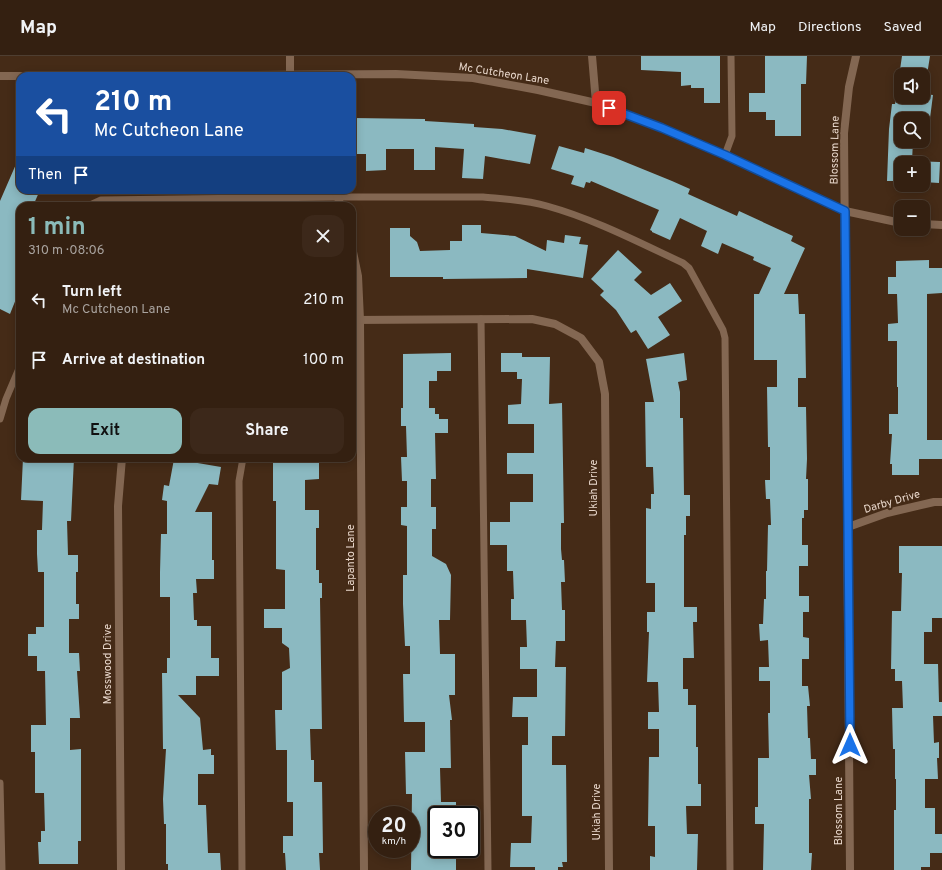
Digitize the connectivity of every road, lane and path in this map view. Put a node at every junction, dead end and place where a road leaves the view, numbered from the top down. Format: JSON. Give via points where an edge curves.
{"nodes":[{"id":1,"x":290,"y":56,"type":"edge"},
{"id":2,"x":592,"y":56,"type":"edge"},
{"id":3,"x":731,"y":56,"type":"edge"},
{"id":4,"x":856,"y":56,"type":"edge"},
{"id":5,"x":290,"y":72,"type":"edge"},
{"id":6,"x":356,"y":75,"type":"edge"},
{"id":7,"x":0,"y":76,"type":"edge"},
{"id":8,"x":16,"y":76,"type":"edge"},
{"id":9,"x":596,"y":103,"type":"junction"},
{"id":10,"x":725,"y":155,"type":"junction"},
{"id":11,"x":336,"y":194,"type":"edge"},
{"id":12,"x":97,"y":202,"type":"edge"},
{"id":13,"x":845,"y":211,"type":"junction"},
{"id":14,"x":894,"y":222,"type":"edge"},
{"id":15,"x":930,"y":224,"type":"edge"},
{"id":16,"x":942,"y":225,"type":"edge"},
{"id":17,"x":356,"y":266,"type":"edge"},
{"id":18,"x":481,"y":319,"type":"junction"},
{"id":19,"x":356,"y":320,"type":"edge"},
{"id":20,"x":16,"y":375,"type":"edge"},
{"id":21,"x":0,"y":419,"type":"edge"},
{"id":22,"x":122,"y":462,"type":"edge"},
{"id":23,"x":242,"y":462,"type":"edge"},
{"id":24,"x":942,"y":502,"type":"edge"},
{"id":25,"x":848,"y":527,"type":"junction"},
{"id":26,"x":0,"y":783,"type":"edge"},
{"id":27,"x":2,"y":870,"type":"edge"},
{"id":28,"x":121,"y":870,"type":"edge"},
{"id":29,"x":242,"y":870,"type":"edge"},
{"id":30,"x":364,"y":870,"type":"edge"},
{"id":31,"x":488,"y":870,"type":"edge"},
{"id":32,"x":609,"y":870,"type":"edge"},
{"id":33,"x":730,"y":870,"type":"edge"},
{"id":34,"x":850,"y":870,"type":"edge"}],
"edges":[{"from":1,"to":5,"type":"street"},
{"from":2,"to":9,"type":"street"},
{"from":3,"to":10,"type":"lane","via":[[732,136]]},
{"from":4,"to":13,"type":"street","name":"Blossom Lane","via":[[849,86],[844,133]]},
{"from":6,"to":9,"type":"street","name":"Mc Cutcheon Lane","via":[[473,78]]},
{"from":7,"to":8,"type":"street"},
{"from":9,"to":10,"type":"street","name":"Mc Cutcheon Lane"},
{"from":10,"to":13,"type":"street","name":"Mc Cutcheon Lane"},
{"from":11,"to":12,"type":"lane"},
{"from":11,"to":33,"type":"lane","via":[[483,197],[546,206],[626,237],[689,268],[725,338]]},
{"from":13,"to":14,"type":"street","name":"Mc Cutcheon Lane"},
{"from":13,"to":25,"type":"street","name":"Blossom Lane"},
{"from":15,"to":16,"type":"street"},
{"from":17,"to":19,"type":"street","name":"Lapanto Lane"},
{"from":18,"to":19,"type":"street","name":"Ukiah Drive"},
{"from":18,"to":31,"type":"lane"},
{"from":18,"to":32,"type":"street","name":"Ukiah Drive","via":[[532,319],[555,324],[581,338],[599,362],[605,394]]},
{"from":19,"to":30,"type":"street","name":"Lapanto Lane"},
{"from":20,"to":21,"type":"lane"},
{"from":22,"to":28,"type":"street","name":"Mosswood Drive","via":[[118,506]]},
{"from":23,"to":29,"type":"lane","via":[[239,480]]},
{"from":24,"to":25,"type":"street","name":"Darby Drive","via":[[887,513]]},
{"from":25,"to":34,"type":"street","name":"Blossom Lane"},
{"from":26,"to":27,"type":"lane"}]}
